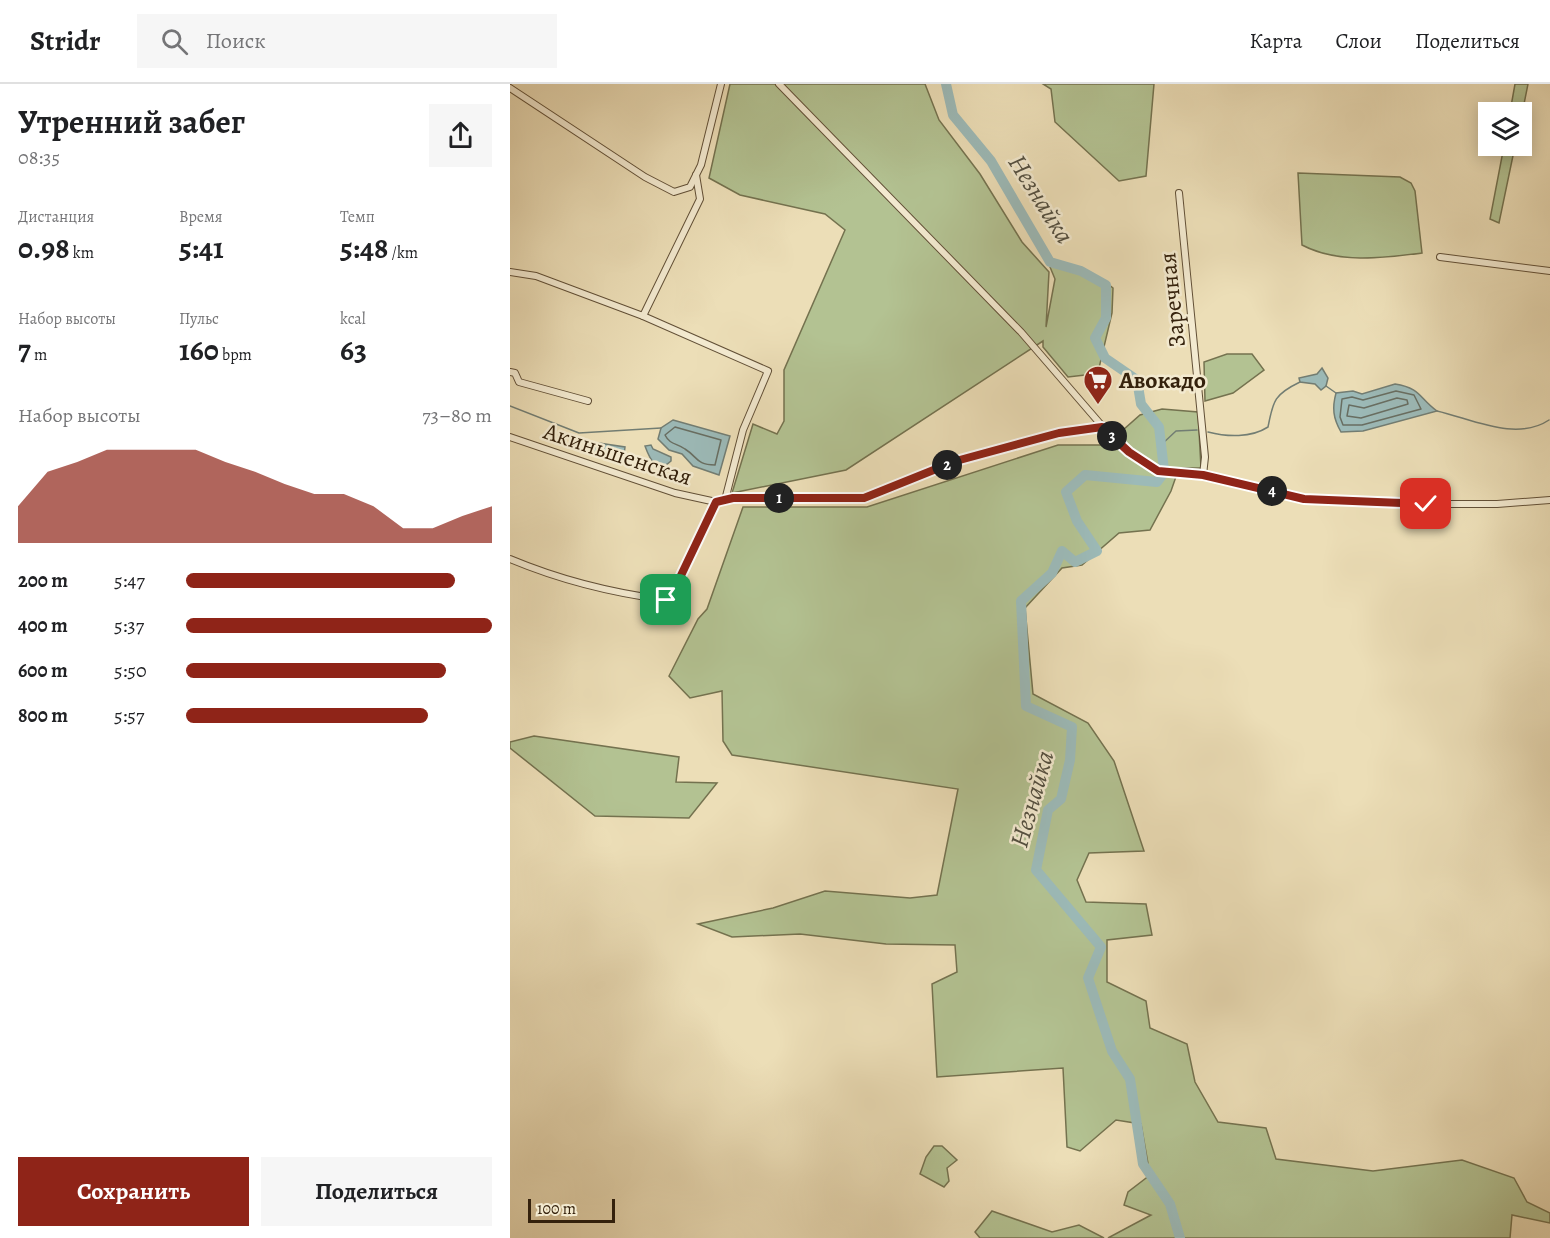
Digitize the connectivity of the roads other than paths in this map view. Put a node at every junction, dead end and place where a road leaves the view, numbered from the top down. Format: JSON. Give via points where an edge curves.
{"nodes":[{"id":1,"x":721,"y":84,"type":"edge"},
{"id":2,"x":779,"y":84,"type":"edge"},
{"id":3,"x":510,"y":88,"type":"edge"},
{"id":4,"x":696,"y":175,"type":"junction"},
{"id":5,"x":1179,"y":193,"type":"dead end"},
{"id":6,"x":1440,"y":257,"type":"dead end"},
{"id":7,"x":1550,"y":271,"type":"edge"},
{"id":8,"x":510,"y":272,"type":"edge"},
{"id":9,"x":643,"y":316,"type":"junction"},
{"id":10,"x":510,"y":372,"type":"edge"},
{"id":11,"x":588,"y":401,"type":"dead end"},
{"id":12,"x":1102,"y":427,"type":"junction"},
{"id":13,"x":510,"y":437,"type":"edge"},
{"id":14,"x":1203,"y":475,"type":"junction"},
{"id":15,"x":725,"y":500,"type":"junction"},
{"id":16,"x":1550,"y":500,"type":"edge"},
{"id":17,"x":716,"y":502,"type":"junction"},
{"id":18,"x":510,"y":560,"type":"edge"}],
"edges":[{"from":1,"to":4,"type":"street"},
{"from":2,"to":12,"type":"street","via":[[1021,332]]},
{"from":3,"to":4,"type":"street","via":[[674,192],[690,187]]},
{"from":4,"to":9,"type":"street","via":[[700,199]]},
{"from":5,"to":14,"type":"street","name":"Заречная","via":[[1204,445]]},
{"from":6,"to":7,"type":"street"},
{"from":8,"to":9,"type":"street","via":[[536,276]]},
{"from":9,"to":15,"type":"street","via":[[768,371],[743,430]]},
{"from":10,"to":11,"type":"street","via":[[515,373],[519,382]]},
{"from":12,"to":14,"type":"street","via":[[1158,471]]},
{"from":12,"to":15,"type":"street","via":[[1059,433],[956,461],[864,498]]},
{"from":13,"to":17,"type":"street","name":"Акиньшенская","via":[[675,493]]},
{"from":14,"to":16,"type":"street","via":[[1304,499],[1426,504]]},
{"from":15,"to":17,"type":"street"},
{"from":17,"to":18,"type":"street","via":[[666,600],[627,595]]}]}
